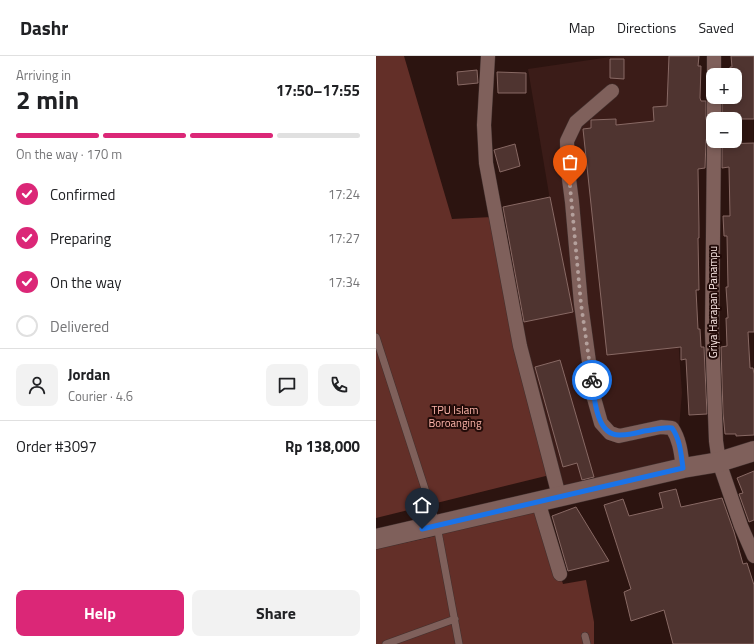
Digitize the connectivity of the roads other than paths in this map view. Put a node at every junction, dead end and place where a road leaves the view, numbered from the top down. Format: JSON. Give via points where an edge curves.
{"nodes":[{"id":1,"x":488,"y":56,"type":"edge"},
{"id":2,"x":714,"y":56,"type":"edge"},
{"id":3,"x":714,"y":68,"type":"edge"},
{"id":4,"x":612,"y":90,"type":"dead end"},
{"id":5,"x":714,"y":148,"type":"edge"},
{"id":6,"x":376,"y":337,"type":"edge"},
{"id":7,"x":379,"y":351,"type":"edge"},
{"id":8,"x":754,"y":451,"type":"edge"},
{"id":9,"x":719,"y":462,"type":"junction"},
{"id":10,"x":683,"y":468,"type":"junction"},
{"id":11,"x":559,"y":496,"type":"junction"},
{"id":12,"x":538,"y":501,"type":"junction"},
{"id":13,"x":437,"y":526,"type":"junction"},
{"id":14,"x":376,"y":539,"type":"edge"},
{"id":15,"x":754,"y":556,"type":"edge"},
{"id":16,"x":560,"y":574,"type":"dead end"},
{"id":17,"x":455,"y":619,"type":"junction"},
{"id":18,"x":585,"y":636,"type":"dead end"},
{"id":19,"x":386,"y":644,"type":"edge"},
{"id":20,"x":459,"y":644,"type":"edge"},
{"id":21,"x":587,"y":644,"type":"edge"}],
"edges":[{"from":1,"to":11,"type":"street","via":[[484,125],[486,163],[520,346]]},
{"from":2,"to":3,"type":"street"},
{"from":4,"to":10,"type":"street","via":[[576,122],[567,140],[581,304],[594,398],[600,423],[610,433],[620,436],[672,428],[679,444]]},
{"from":5,"to":9,"type":"street","name":"Griya Harapan Panampu","via":[[712,332]]},
{"from":6,"to":7,"type":"lane"},
{"from":7,"to":13,"type":"lane"},
{"from":8,"to":9,"type":"main road"},
{"from":9,"to":10,"type":"main road"},
{"from":9,"to":15,"type":"street","name":"Griya Harapan Panampu"},
{"from":10,"to":11,"type":"main road"},
{"from":11,"to":12,"type":"main road"},
{"from":12,"to":13,"type":"main road"},
{"from":12,"to":16,"type":"street"},
{"from":13,"to":14,"type":"main road"},
{"from":13,"to":17,"type":"lane"},
{"from":17,"to":19,"type":"lane"},
{"from":17,"to":20,"type":"lane"},
{"from":18,"to":21,"type":"lane"}]}
